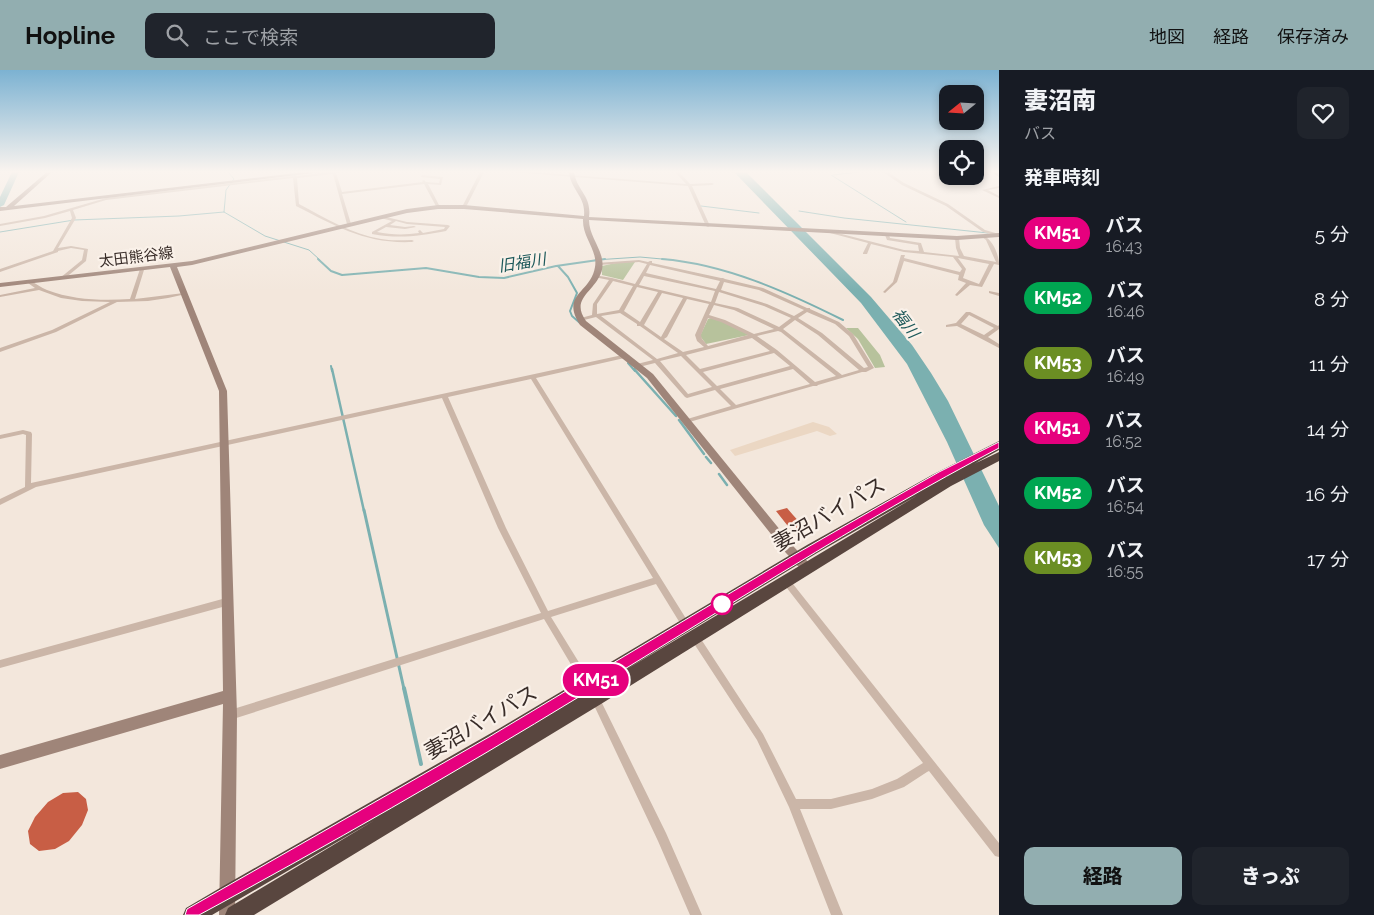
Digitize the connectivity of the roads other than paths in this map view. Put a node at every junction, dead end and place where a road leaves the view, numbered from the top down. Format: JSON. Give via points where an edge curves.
{"nodes":[{"id":1,"x":63,"y":211,"type":"edge"},
{"id":2,"x":71,"y":211,"type":"edge"},
{"id":3,"x":310,"y":211,"type":"edge"},
{"id":4,"x":345,"y":211,"type":"edge"},
{"id":5,"x":413,"y":211,"type":"edge"},
{"id":6,"x":513,"y":211,"type":"edge"},
{"id":7,"x":586,"y":211,"type":"edge"},
{"id":8,"x":701,"y":211,"type":"edge"},
{"id":9,"x":956,"y":211,"type":"edge"},
{"id":10,"x":382,"y":217,"type":"junction"},
{"id":11,"x":586,"y":218,"type":"junction"},
{"id":12,"x":394,"y":221,"type":"junction"},
{"id":13,"x":0,"y":224,"type":"edge"},
{"id":14,"x":349,"y":224,"type":"junction"},
{"id":15,"x":417,"y":225,"type":"junction"},
{"id":16,"x":341,"y":226,"type":"junction"},
{"id":17,"x":386,"y":226,"type":"junction"},
{"id":18,"x":708,"y":226,"type":"junction"},
{"id":19,"x":831,"y":232,"type":"junction"},
{"id":20,"x":374,"y":233,"type":"junction"},
{"id":21,"x":422,"y":234,"type":"junction"},
{"id":22,"x":887,"y":235,"type":"junction"},
{"id":23,"x":999,"y":235,"type":"edge"},
{"id":24,"x":984,"y":237,"type":"junction"},
{"id":25,"x":366,"y":238,"type":"junction"},
{"id":26,"x":957,"y":238,"type":"junction"},
{"id":27,"x":412,"y":242,"type":"dead end"},
{"id":28,"x":870,"y":242,"type":"junction"},
{"id":29,"x":55,"y":250,"type":"junction"},
{"id":30,"x":904,"y":251,"type":"junction"},
{"id":31,"x":865,"y":253,"type":"dead end"},
{"id":32,"x":922,"y":253,"type":"junction"},
{"id":33,"x":954,"y":256,"type":"junction"},
{"id":34,"x":962,"y":258,"type":"junction"},
{"id":35,"x":902,"y":259,"type":"junction"},
{"id":36,"x":599,"y":261,"type":"junction"},
{"id":37,"x":650,"y":262,"type":"junction"},
{"id":38,"x":992,"y":263,"type":"junction"},
{"id":39,"x":999,"y":264,"type":"edge"},
{"id":40,"x":173,"y":266,"type":"junction"},
{"id":41,"x":142,"y":270,"type":"junction"},
{"id":42,"x":0,"y":271,"type":"edge"},
{"id":43,"x":643,"y":274,"type":"junction"},
{"id":44,"x":961,"y":274,"type":"junction"},
{"id":45,"x":596,"y":276,"type":"junction"},
{"id":46,"x":62,"y":278,"type":"junction"},
{"id":47,"x":612,"y":279,"type":"junction"},
{"id":48,"x":722,"y":279,"type":"junction"},
{"id":49,"x":30,"y":282,"type":"junction"},
{"id":50,"x":969,"y":283,"type":"junction"},
{"id":51,"x":0,"y":285,"type":"edge"},
{"id":52,"x":636,"y":285,"type":"junction"},
{"id":53,"x":40,"y":288,"type":"junction"},
{"id":54,"x":662,"y":291,"type":"junction"},
{"id":55,"x":718,"y":291,"type":"junction"},
{"id":56,"x":885,"y":292,"type":"dead end"},
{"id":57,"x":991,"y":292,"type":"dead end"},
{"id":58,"x":184,"y":294,"type":"junction"},
{"id":59,"x":958,"y":295,"type":"dead end"},
{"id":60,"x":999,"y":295,"type":"edge"},
{"id":61,"x":0,"y":296,"type":"edge"},
{"id":62,"x":686,"y":297,"type":"junction"},
{"id":63,"x":132,"y":300,"type":"junction"},
{"id":64,"x":116,"y":301,"type":"junction"},
{"id":65,"x":712,"y":303,"type":"junction"},
{"id":66,"x":808,"y":309,"type":"junction"},
{"id":67,"x":621,"y":311,"type":"junction"},
{"id":68,"x":596,"y":316,"type":"junction"},
{"id":69,"x":707,"y":316,"type":"junction"},
{"id":70,"x":580,"y":319,"type":"junction"},
{"id":71,"x":794,"y":319,"type":"junction"},
{"id":72,"x":958,"y":324,"type":"junction"},
{"id":73,"x":639,"y":325,"type":"junction"},
{"id":74,"x":948,"y":326,"type":"dead end"},
{"id":75,"x":998,"y":328,"type":"edge"},
{"id":76,"x":779,"y":329,"type":"junction"},
{"id":77,"x":756,"y":336,"type":"junction"},
{"id":78,"x":984,"y":337,"type":"junction"},
{"id":79,"x":661,"y":339,"type":"junction"},
{"id":80,"x":999,"y":346,"type":"edge"},
{"id":81,"x":707,"y":348,"type":"junction"},
{"id":82,"x":0,"y":350,"type":"edge"},
{"id":83,"x":775,"y":351,"type":"junction"},
{"id":84,"x":682,"y":354,"type":"junction"},
{"id":85,"x":627,"y":356,"type":"junction"},
{"id":86,"x":657,"y":361,"type":"junction"},
{"id":87,"x":639,"y":366,"type":"junction"},
{"id":88,"x":794,"y":367,"type":"junction"},
{"id":89,"x":699,"y":371,"type":"junction"},
{"id":90,"x":864,"y":371,"type":"junction"},
{"id":91,"x":533,"y":377,"type":"junction"},
{"id":92,"x":841,"y":377,"type":"junction"},
{"id":93,"x":815,"y":384,"type":"junction"},
{"id":94,"x":717,"y":389,"type":"junction"},
{"id":95,"x":444,"y":395,"type":"junction"},
{"id":96,"x":735,"y":408,"type":"junction"},
{"id":97,"x":686,"y":421,"type":"junction"},
{"id":98,"x":0,"y":437,"type":"edge"},
{"id":99,"x":224,"y":444,"type":"junction"},
{"id":100,"x":995,"y":453,"type":"edge"},
{"id":101,"x":28,"y":487,"type":"junction"},
{"id":102,"x":0,"y":502,"type":"edge"},
{"id":103,"x":803,"y":563,"type":"junction"},
{"id":104,"x":657,"y":580,"type":"junction"},
{"id":105,"x":786,"y":581,"type":"junction"},
{"id":106,"x":226,"y":602,"type":"junction"},
{"id":107,"x":546,"y":616,"type":"junction"},
{"id":108,"x":690,"y":631,"type":"junction"},
{"id":109,"x":0,"y":664,"type":"edge"},
{"id":110,"x":592,"y":692,"type":"junction"},
{"id":111,"x":229,"y":696,"type":"junction"},
{"id":112,"x":230,"y":715,"type":"junction"},
{"id":113,"x":0,"y":762,"type":"edge"},
{"id":114,"x":931,"y":766,"type":"junction"},
{"id":115,"x":793,"y":804,"type":"junction"},
{"id":116,"x":999,"y":852,"type":"edge"},
{"id":117,"x":227,"y":894,"type":"junction"},
{"id":118,"x":193,"y":915,"type":"edge"},
{"id":119,"x":227,"y":915,"type":"edge"},
{"id":120,"x":235,"y":915,"type":"edge"},
{"id":121,"x":696,"y":915,"type":"edge"},
{"id":122,"x":836,"y":915,"type":"edge"}],
"edges":[{"from":1,"to":13,"type":"street"},
{"from":2,"to":29,"type":"street","via":[[73,220]]},
{"from":3,"to":16,"type":"street"},
{"from":4,"to":14,"type":"street"},
{"from":5,"to":10,"type":"street"},
{"from":6,"to":11,"type":"street"},
{"from":7,"to":11,"type":"street"},
{"from":8,"to":18,"type":"street"},
{"from":9,"to":23,"type":"street","via":[[984,231]]},
{"from":10,"to":12,"type":"street"},
{"from":10,"to":14,"type":"street"},
{"from":11,"to":18,"type":"street"},
{"from":11,"to":36,"type":"street"},
{"from":12,"to":15,"type":"street"},
{"from":12,"to":17,"type":"street"},
{"from":14,"to":16,"type":"street"},
{"from":15,"to":17,"type":"street","via":[[405,228]]},
{"from":15,"to":21,"type":"street"},
{"from":15,"to":21,"type":"street","via":[[448,226],[444,230]]},
{"from":16,"to":25,"type":"street"},
{"from":16,"to":40,"type":"street","name":"太田熊谷線","via":[[220,258]]},
{"from":17,"to":20,"type":"street"},
{"from":18,"to":19,"type":"street"},
{"from":19,"to":22,"type":"street"},
{"from":19,"to":28,"type":"street"},
{"from":20,"to":21,"type":"street","via":[[391,237]]},
{"from":20,"to":25,"type":"street"},
{"from":22,"to":26,"type":"street"},
{"from":22,"to":32,"type":"street","via":[[888,239],[920,244]]},
{"from":23,"to":24,"type":"street"},
{"from":24,"to":26,"type":"street"},
{"from":24,"to":39,"type":"street","via":[[988,239]]},
{"from":25,"to":27,"type":"street"},
{"from":26,"to":34,"type":"street"},
{"from":28,"to":30,"type":"street"},
{"from":28,"to":31,"type":"street"},
{"from":29,"to":42,"type":"street"},
{"from":29,"to":46,"type":"street","via":[[86,249],[84,260]]},
{"from":30,"to":32,"type":"street"},
{"from":30,"to":35,"type":"street"},
{"from":32,"to":33,"type":"street"},
{"from":33,"to":34,"type":"street"},
{"from":33,"to":44,"type":"street","via":[[964,269]]},
{"from":34,"to":38,"type":"street"},
{"from":35,"to":44,"type":"street"},
{"from":35,"to":56,"type":"street","via":[[895,282]]},
{"from":36,"to":37,"type":"street"},
{"from":36,"to":45,"type":"street"},
{"from":37,"to":43,"type":"street"},
{"from":37,"to":48,"type":"street"},
{"from":38,"to":39,"type":"street"},
{"from":38,"to":50,"type":"street","via":[[980,286]]},
{"from":40,"to":41,"type":"street","name":"太田熊谷線"},
{"from":40,"to":58,"type":"street"},
{"from":41,"to":46,"type":"street","name":"太田熊谷線"},
{"from":41,"to":63,"type":"street"},
{"from":43,"to":52,"type":"street"},
{"from":43,"to":55,"type":"street"},
{"from":44,"to":50,"type":"street","via":[[960,279]]},
{"from":45,"to":47,"type":"street"},
{"from":45,"to":70,"type":"street","via":[[577,302]]},
{"from":46,"to":49,"type":"street","name":"太田熊谷線"},
{"from":47,"to":52,"type":"street"},
{"from":47,"to":68,"type":"street","via":[[595,304]]},
{"from":48,"to":55,"type":"street"},
{"from":48,"to":66,"type":"street","via":[[761,289]]},
{"from":49,"to":51,"type":"street","name":"太田熊谷線"},
{"from":49,"to":53,"type":"street"},
{"from":50,"to":59,"type":"street"},
{"from":52,"to":54,"type":"street"},
{"from":52,"to":67,"type":"street"},
{"from":53,"to":61,"type":"street"},
{"from":53,"to":64,"type":"street","via":[[62,296]]},
{"from":54,"to":62,"type":"street"},
{"from":54,"to":73,"type":"street"},
{"from":55,"to":65,"type":"street"},
{"from":55,"to":71,"type":"street","via":[[748,299]]},
{"from":57,"to":60,"type":"street"},
{"from":58,"to":63,"type":"street"},
{"from":58,"to":99,"type":"street","via":[[223,391]]},
{"from":62,"to":65,"type":"street"},
{"from":62,"to":79,"type":"street"},
{"from":63,"to":64,"type":"street"},
{"from":64,"to":82,"type":"street","via":[[54,332]]},
{"from":65,"to":69,"type":"street"},
{"from":65,"to":76,"type":"street","via":[[736,309]]},
{"from":66,"to":71,"type":"street"},
{"from":66,"to":90,"type":"street","via":[[837,323],[851,335],[871,368]]},
{"from":67,"to":68,"type":"street"},
{"from":67,"to":73,"type":"street"},
{"from":68,"to":70,"type":"street"},
{"from":68,"to":86,"type":"street"},
{"from":69,"to":77,"type":"street","via":[[724,320]]},
{"from":69,"to":81,"type":"street","via":[[697,338]]},
{"from":70,"to":85,"type":"street"},
{"from":71,"to":76,"type":"street"},
{"from":71,"to":90,"type":"street","via":[[808,326]]},
{"from":72,"to":74,"type":"street"},
{"from":72,"to":75,"type":"street","via":[[968,313]]},
{"from":72,"to":78,"type":"street"},
{"from":73,"to":79,"type":"street"},
{"from":75,"to":78,"type":"street"},
{"from":76,"to":77,"type":"street"},
{"from":76,"to":92,"type":"street"},
{"from":77,"to":81,"type":"street"},
{"from":77,"to":83,"type":"street"},
{"from":78,"to":80,"type":"street"},
{"from":79,"to":84,"type":"street"},
{"from":81,"to":84,"type":"street"},
{"from":83,"to":88,"type":"street"},
{"from":83,"to":89,"type":"street"},
{"from":84,"to":86,"type":"street"},
{"from":84,"to":89,"type":"street"},
{"from":85,"to":87,"type":"street"},
{"from":85,"to":91,"type":"street"},
{"from":86,"to":87,"type":"street"},
{"from":86,"to":94,"type":"street","via":[[687,396]]},
{"from":87,"to":97,"type":"street"},
{"from":88,"to":93,"type":"street"},
{"from":88,"to":94,"type":"street"},
{"from":89,"to":94,"type":"street"},
{"from":90,"to":92,"type":"street"},
{"from":91,"to":95,"type":"street"},
{"from":91,"to":104,"type":"street"},
{"from":92,"to":93,"type":"street"},
{"from":93,"to":96,"type":"street"},
{"from":94,"to":96,"type":"street"},
{"from":95,"to":99,"type":"street"},
{"from":95,"to":107,"type":"street","via":[[494,512]]},
{"from":96,"to":97,"type":"street"},
{"from":97,"to":103,"type":"street"},
{"from":98,"to":101,"type":"street","via":[[23,432],[29,434]]},
{"from":99,"to":101,"type":"street"},
{"from":99,"to":106,"type":"street"},
{"from":100,"to":103,"type":"highway","name":"妻沼バイパス"},
{"from":101,"to":102,"type":"street"},
{"from":103,"to":105,"type":"highway","name":"妻沼バイパス"},
{"from":103,"to":108,"type":"highway","name":"妻沼バイパス"},
{"from":104,"to":107,"type":"street"},
{"from":104,"to":108,"type":"street"},
{"from":105,"to":108,"type":"highway","name":"妻沼バイパス"},
{"from":105,"to":114,"type":"street"},
{"from":106,"to":109,"type":"street"},
{"from":106,"to":111,"type":"street"},
{"from":107,"to":110,"type":"street"},
{"from":107,"to":112,"type":"street"},
{"from":108,"to":110,"type":"highway","name":"妻沼バイパス"},
{"from":108,"to":115,"type":"street","via":[[760,737]]},
{"from":110,"to":117,"type":"highway","name":"妻沼バイパス","via":[[494,741]]},
{"from":110,"to":120,"type":"highway","name":"妻沼バイパス"},
{"from":110,"to":121,"type":"street"},
{"from":111,"to":112,"type":"street"},
{"from":111,"to":113,"type":"street"},
{"from":112,"to":117,"type":"street"},
{"from":114,"to":115,"type":"street","via":[[872,794],[831,804]]},
{"from":114,"to":116,"type":"street"},
{"from":115,"to":122,"type":"street"},
{"from":117,"to":118,"type":"highway","name":"妻沼バイパス"},
{"from":117,"to":119,"type":"street"}]}
